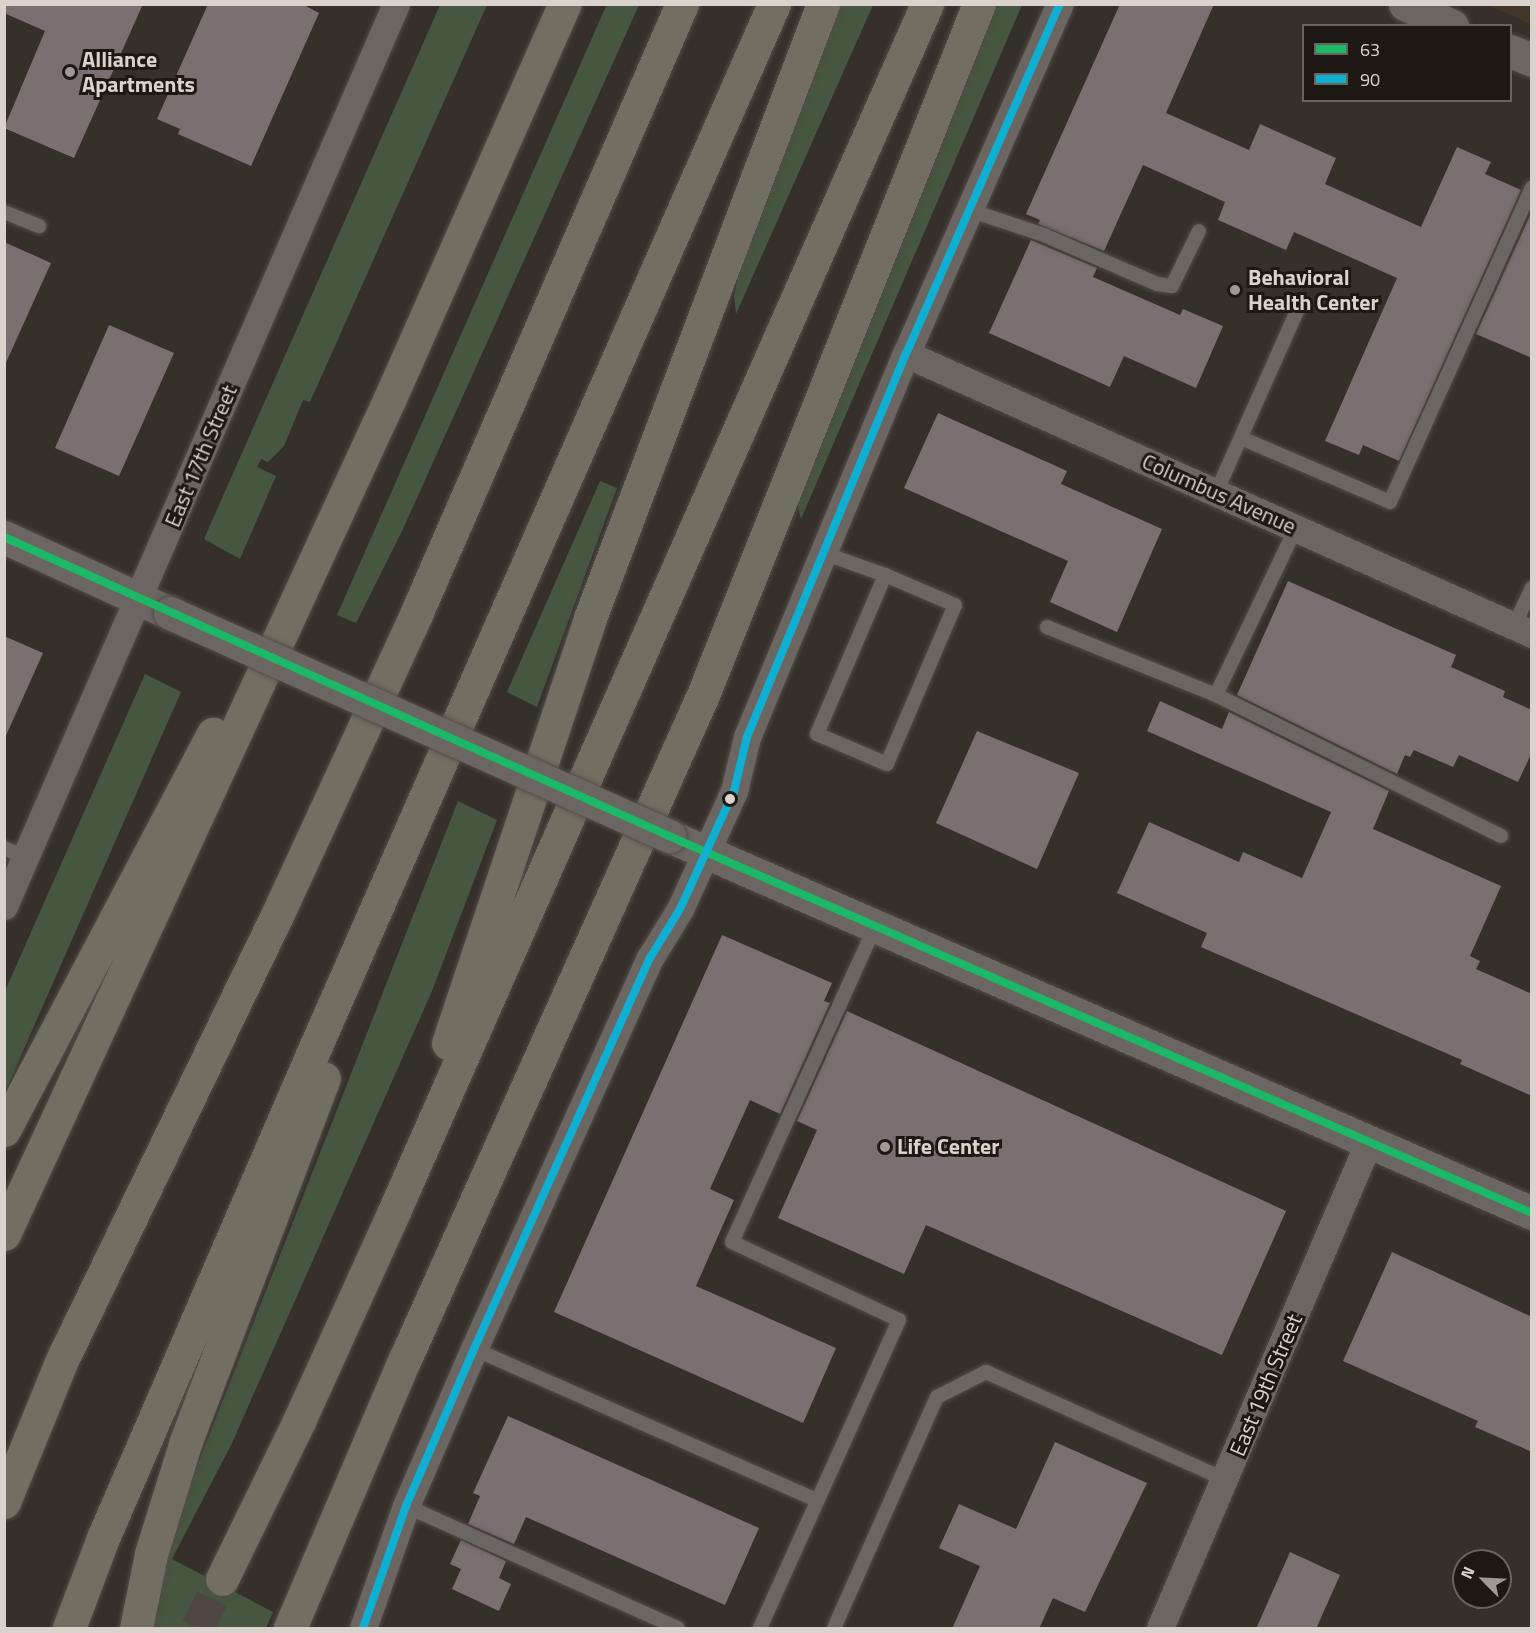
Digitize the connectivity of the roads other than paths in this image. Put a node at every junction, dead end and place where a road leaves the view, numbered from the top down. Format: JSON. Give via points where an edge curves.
{"nodes":[{"id":1,"x":396,"y":4,"type":"edge"},
{"id":2,"x":564,"y":4,"type":"edge"},
{"id":3,"x":682,"y":4,"type":"edge"},
{"id":4,"x":774,"y":4,"type":"edge"},
{"id":5,"x":823,"y":4,"type":"edge"},
{"id":6,"x":927,"y":4,"type":"edge"},
{"id":7,"x":979,"y":4,"type":"edge"},
{"id":8,"x":1060,"y":4,"type":"edge"},
{"id":9,"x":1405,"y":4,"type":"edge"},
{"id":10,"x":1448,"y":24,"type":"edge"},
{"id":11,"x":1512,"y":52,"type":"edge"},
{"id":12,"x":1532,"y":60,"type":"edge"},
{"id":13,"x":1532,"y":188,"type":"edge"},
{"id":14,"x":969,"y":210,"type":"junction"},
{"id":15,"x":4,"y":212,"type":"edge"},
{"id":16,"x":39,"y":226,"type":"dead end"},
{"id":17,"x":1199,"y":231,"type":"dead end"},
{"id":18,"x":1300,"y":304,"type":"dead end"},
{"id":19,"x":906,"y":354,"type":"junction"},
{"id":20,"x":390,"y":398,"type":"junction"},
{"id":21,"x":1241,"y":438,"type":"junction"},
{"id":22,"x":1216,"y":493,"type":"junction"},
{"id":23,"x":1296,"y":528,"type":"junction"},
{"id":24,"x":4,"y":537,"type":"edge"},
{"id":25,"x":823,"y":553,"type":"junction"},
{"id":26,"x":885,"y":575,"type":"junction"},
{"id":27,"x":1532,"y":588,"type":"edge"},
{"id":28,"x":139,"y":600,"type":"junction"},
{"id":29,"x":1047,"y":627,"type":"dead end"},
{"id":30,"x":1523,"y":630,"type":"edge"},
{"id":31,"x":1216,"y":694,"type":"junction"},
{"id":32,"x":428,"y":790,"type":"junction"},
{"id":33,"x":1501,"y":836,"type":"dead end"},
{"id":34,"x":707,"y":852,"type":"junction"},
{"id":35,"x":15,"y":853,"type":"edge"},
{"id":36,"x":4,"y":906,"type":"edge"},
{"id":37,"x":876,"y":923,"type":"junction"},
{"id":38,"x":4,"y":1130,"type":"edge"},
{"id":39,"x":1369,"y":1141,"type":"junction"},
{"id":40,"x":1532,"y":1213,"type":"edge"},
{"id":41,"x":392,"y":1216,"type":"junction"},
{"id":42,"x":4,"y":1234,"type":"edge"},
{"id":43,"x":474,"y":1349,"type":"junction"},
{"id":44,"x":1226,"y":1480,"type":"junction"},
{"id":45,"x":817,"y":1500,"type":"junction"},
{"id":46,"x":4,"y":1502,"type":"edge"},
{"id":47,"x":406,"y":1506,"type":"junction"},
{"id":48,"x":222,"y":1579,"type":"tunnel mouth"},
{"id":49,"x":69,"y":1629,"type":"edge"},
{"id":50,"x":136,"y":1629,"type":"edge"},
{"id":51,"x":290,"y":1629,"type":"edge"},
{"id":52,"x":363,"y":1629,"type":"edge"},
{"id":53,"x":678,"y":1629,"type":"edge"},
{"id":54,"x":760,"y":1629,"type":"edge"},
{"id":55,"x":834,"y":1629,"type":"edge"},
{"id":56,"x":1160,"y":1629,"type":"edge"}],
"edges":[{"from":1,"to":28,"type":"street","name":"East 17th Street"},
{"from":2,"to":20,"type":"highway"},
{"from":3,"to":46,"type":"highway","via":[[417,612],[279,911],[62,1360]]},
{"from":4,"to":32,"type":"highway"},
{"from":5,"to":41,"type":"highway","via":[[590,618]]},
{"from":6,"to":41,"type":"highway"},
{"from":7,"to":51,"type":"highway","via":[[703,695],[405,1359]]},
{"from":8,"to":14,"type":"street"},
{"from":9,"to":10,"type":"street"},
{"from":11,"to":12,"type":"street"},
{"from":13,"to":21,"type":"lane","via":[[1390,502]]},
{"from":14,"to":17,"type":"lane","via":[[1044,236],[1157,284],[1172,286]]},
{"from":14,"to":19,"type":"street"},
{"from":15,"to":16,"type":"lane"},
{"from":18,"to":21,"type":"lane"},
{"from":19,"to":22,"type":"street","name":"Columbus Avenue"},
{"from":19,"to":25,"type":"street"},
{"from":20,"to":38,"type":"highway"},
{"from":20,"to":42,"type":"highway"},
{"from":21,"to":22,"type":"lane"},
{"from":22,"to":23,"type":"street","name":"Columbus Avenue"},
{"from":23,"to":30,"type":"street","name":"Columbus Avenue"},
{"from":23,"to":31,"type":"lane"},
{"from":24,"to":28,"type":"street"},
{"from":25,"to":26,"type":"lane"},
{"from":25,"to":34,"type":"street","via":[[747,737],[734,791]]},
{"from":26,"to":26,"type":"lane","via":[[817,734],[886,764],[955,605]]},
{"from":27,"to":30,"type":"lane"},
{"from":28,"to":34,"type":"street","bridge":true},
{"from":28,"to":35,"type":"street","name":"East 17th Street"},
{"from":29,"to":31,"type":"lane"},
{"from":31,"to":33,"type":"lane"},
{"from":32,"to":49,"type":"highway","via":[[103,1538]]},
{"from":32,"to":50,"type":"highway","via":[[313,1108],[186,1441],[151,1554]]},
{"from":34,"to":37,"type":"street"},
{"from":34,"to":43,"type":"street","via":[[680,909],[650,958]]},
{"from":35,"to":36,"type":"street","name":"East 17th Street"},
{"from":37,"to":39,"type":"street"},
{"from":37,"to":45,"type":"lane","via":[[732,1242],[899,1320]]},
{"from":39,"to":40,"type":"street"},
{"from":39,"to":44,"type":"street","name":"East 19th Street"},
{"from":41,"to":48,"type":"highway"},
{"from":43,"to":45,"type":"lane"},
{"from":43,"to":47,"type":"street"},
{"from":44,"to":55,"type":"lane","via":[[986,1372],[937,1397]]},
{"from":44,"to":56,"type":"street","name":"East 19th Street"},
{"from":45,"to":54,"type":"lane"},
{"from":47,"to":52,"type":"street"},
{"from":47,"to":53,"type":"lane"}]}
